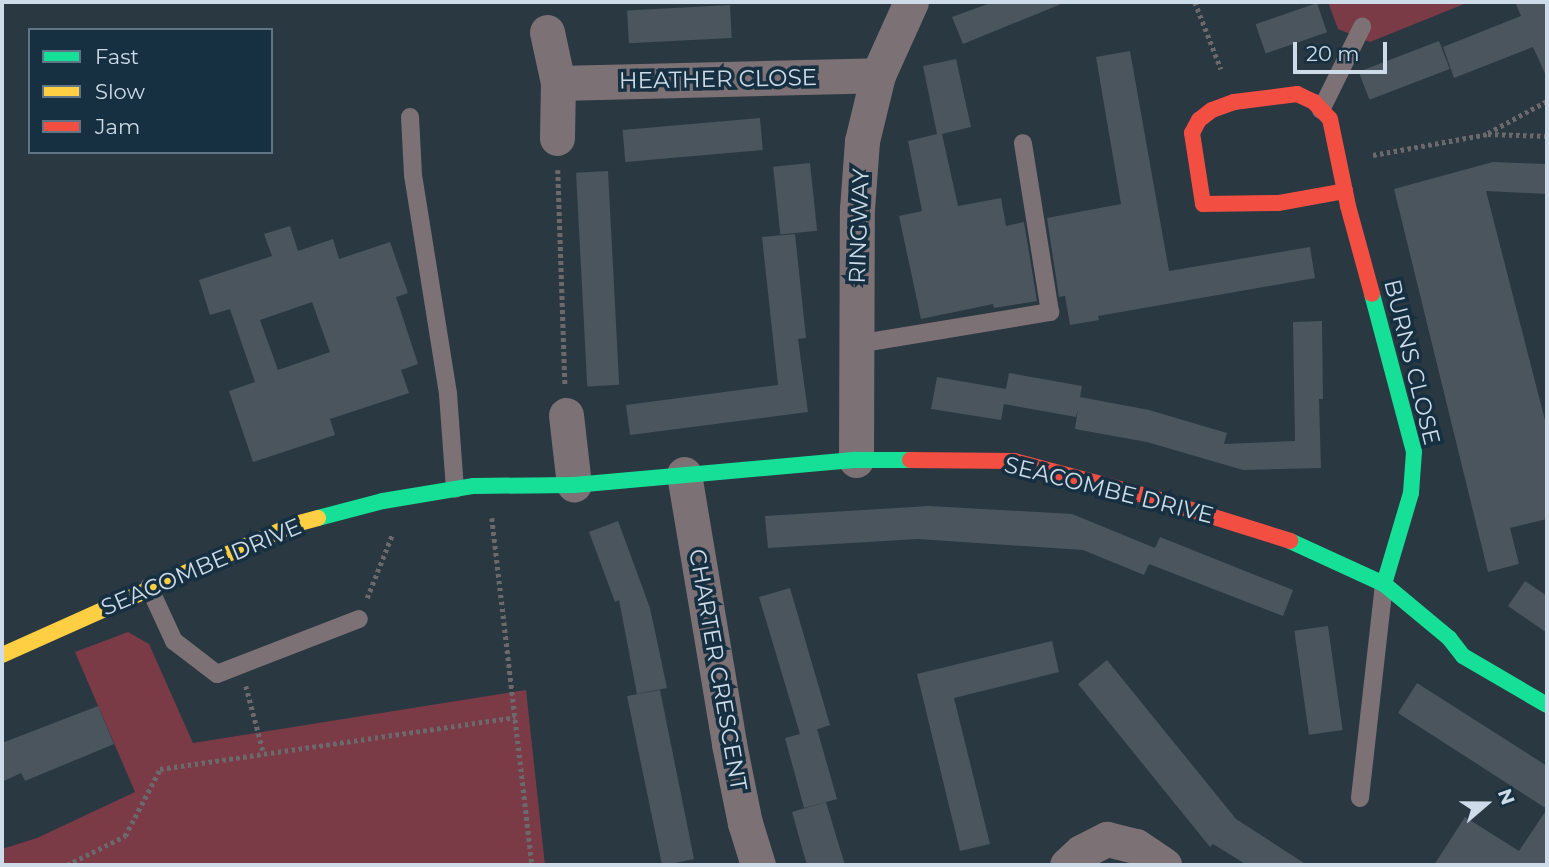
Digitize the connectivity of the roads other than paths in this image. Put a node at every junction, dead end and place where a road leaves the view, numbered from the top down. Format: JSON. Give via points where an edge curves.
{"nodes":[{"id":1,"x":911,"y":2,"type":"edge"},
{"id":2,"x":1362,"y":27,"type":"dead end"},
{"id":3,"x":547,"y":32,"type":"dead end"},
{"id":4,"x":878,"y":75,"type":"junction"},
{"id":5,"x":558,"y":83,"type":"junction"},
{"id":6,"x":1321,"y":110,"type":"junction"},
{"id":7,"x":410,"y":117,"type":"dead end"},
{"id":8,"x":557,"y":138,"type":"road end"},
{"id":9,"x":1023,"y":143,"type":"dead end"},
{"id":10,"x":1345,"y":191,"type":"junction"},
{"id":11,"x":857,"y":344,"type":"junction"},
{"id":12,"x":566,"y":415,"type":"road end"},
{"id":13,"x":856,"y":460,"type":"junction"},
{"id":14,"x":684,"y":474,"type":"junction"},
{"id":15,"x":574,"y":485,"type":"junction"},
{"id":16,"x":456,"y":489,"type":"junction"},
{"id":17,"x":1384,"y":584,"type":"junction"},
{"id":18,"x":149,"y":587,"type":"junction"},
{"id":19,"x":359,"y":619,"type":"road end"},
{"id":20,"x":2,"y":655,"type":"edge"},
{"id":21,"x":1547,"y":705,"type":"edge"},
{"id":22,"x":1360,"y":797,"type":"dead end"},
{"id":23,"x":758,"y":865,"type":"edge"},
{"id":24,"x":1068,"y":865,"type":"edge"},
{"id":25,"x":1164,"y":865,"type":"edge"}],
"edges":[{"from":1,"to":4,"type":"street","name":"RINGWAY"},
{"from":2,"to":6,"type":"lane"},
{"from":3,"to":5,"type":"street"},
{"from":4,"to":5,"type":"street","name":"HEATHER CLOSE"},
{"from":4,"to":11,"type":"street","name":"RINGWAY","via":[[862,141]]},
{"from":5,"to":8,"type":"street"},
{"from":6,"to":10,"type":"street","name":"BURNS CLOSE","via":[[1330,119]]},
{"from":6,"to":10,"type":"street","via":[[1297,94],[1234,102],[1199,120],[1192,133],[1203,204],[1278,203]]},
{"from":7,"to":16,"type":"lane","via":[[413,175],[448,394]]},
{"from":9,"to":11,"type":"lane","via":[[1050,312]]},
{"from":10,"to":17,"type":"street","name":"BURNS CLOSE","via":[[1414,452],[1411,493]]},
{"from":11,"to":13,"type":"street","name":"RINGWAY"},
{"from":12,"to":15,"type":"street"},
{"from":13,"to":14,"type":"street","name":"SEACOMBE DRIVE"},
{"from":13,"to":17,"type":"street","name":"SEACOMBE DRIVE","via":[[1014,461],[1227,520],[1290,541]]},
{"from":14,"to":15,"type":"street","name":"SEACOMBE DRIVE"},
{"from":14,"to":23,"type":"street","name":"CHARTER CRESCENT","via":[[729,744]]},
{"from":15,"to":16,"type":"street","name":"SEACOMBE DRIVE"},
{"from":16,"to":18,"type":"street","name":"SEACOMBE DRIVE","via":[[292,525]]},
{"from":17,"to":21,"type":"street","name":"SEACOMBE DRIVE","via":[[1449,638],[1463,656]]},
{"from":17,"to":22,"type":"lane"},
{"from":18,"to":19,"type":"lane","via":[[174,641],[217,674]]},
{"from":18,"to":20,"type":"street","name":"SEACOMBE DRIVE"},
{"from":24,"to":25,"type":"street","via":[[1081,852],[1107,839],[1136,846]]}]}
